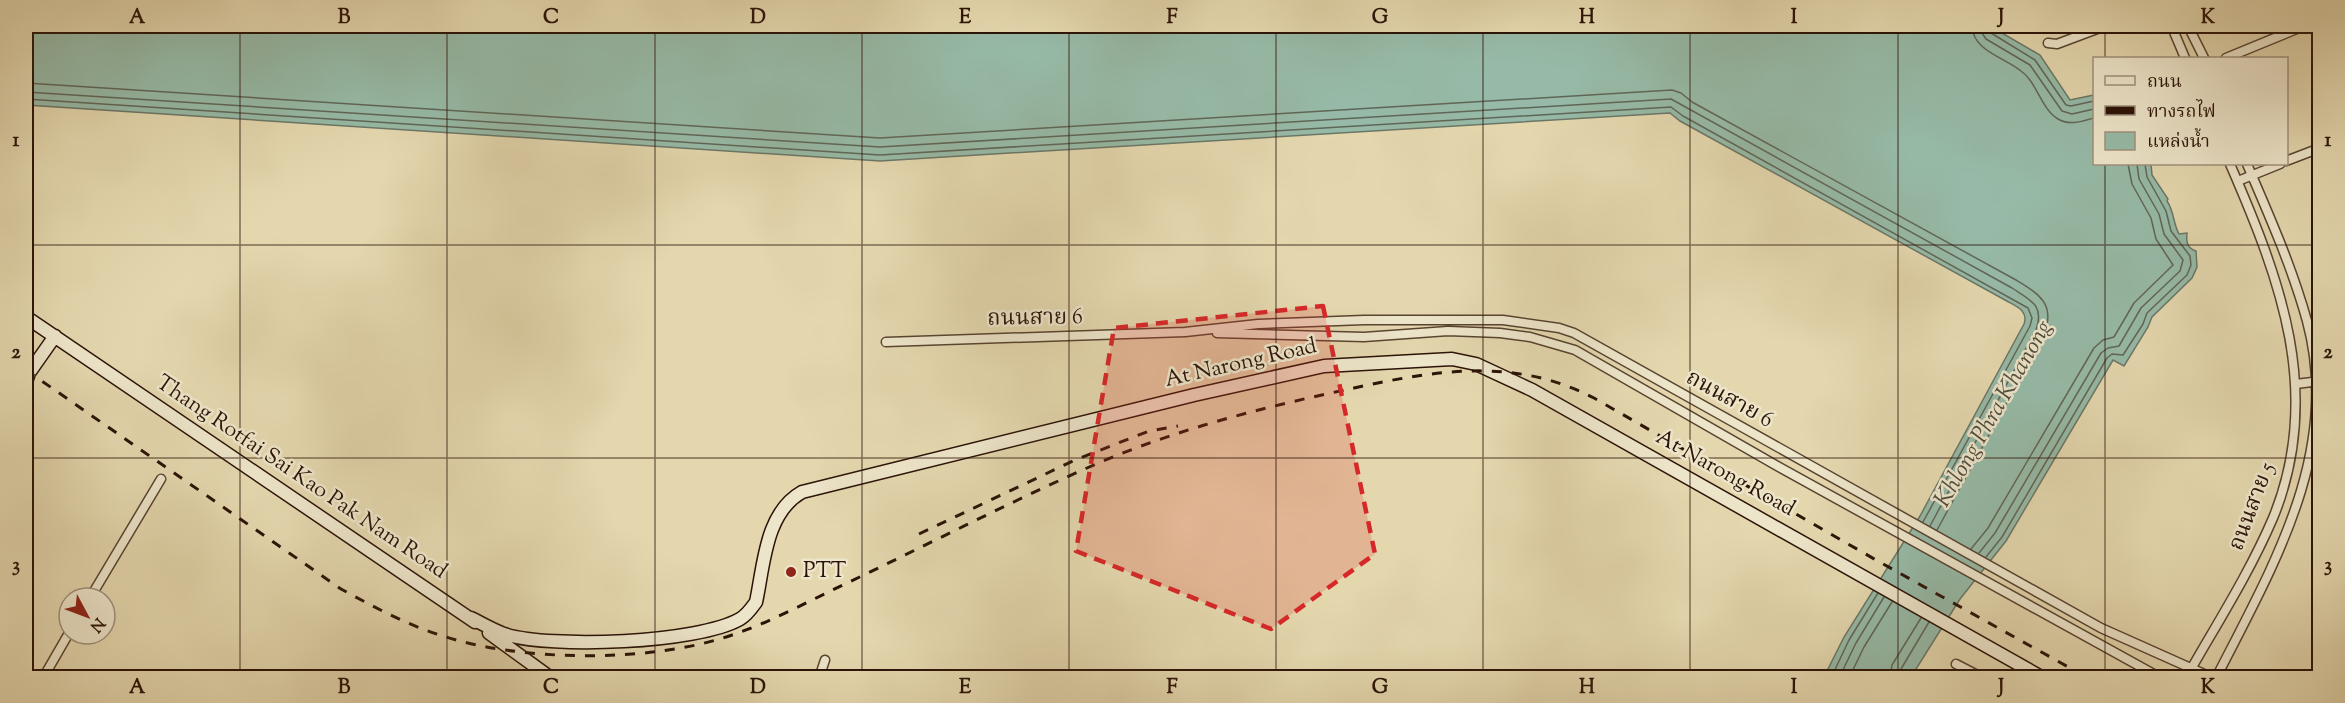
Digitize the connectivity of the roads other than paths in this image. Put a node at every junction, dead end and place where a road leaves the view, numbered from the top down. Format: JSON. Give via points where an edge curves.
{"nodes":[{"id":1,"x":2105,"y":26,"type":"edge"},
{"id":2,"x":2175,"y":26,"type":"edge"},
{"id":3,"x":2188,"y":26,"type":"edge"},
{"id":4,"x":2304,"y":26,"type":"edge"},
{"id":5,"x":2048,"y":43,"type":"dead end"},
{"id":6,"x":2185,"y":57,"type":"edge"},
{"id":7,"x":2204,"y":57,"type":"edge"},
{"id":8,"x":2228,"y":57,"type":"edge"},
{"id":9,"x":2319,"y":148,"type":"edge"},
{"id":10,"x":2288,"y":160,"type":"edge"},
{"id":11,"x":2230,"y":165,"type":"edge"},
{"id":12,"x":2248,"y":165,"type":"edge"},
{"id":13,"x":2277,"y":165,"type":"edge"},
{"id":14,"x":2252,"y":174,"type":"junction"},
{"id":15,"x":2238,"y":181,"type":"junction"},
{"id":16,"x":26,"y":317,"type":"edge"},
{"id":17,"x":1185,"y":332,"type":"junction"},
{"id":18,"x":55,"y":336,"type":"junction"},
{"id":19,"x":886,"y":342,"type":"dead end"},
{"id":20,"x":2317,"y":381,"type":"edge"},
{"id":21,"x":26,"y":382,"type":"edge"},
{"id":22,"x":2296,"y":384,"type":"junction"},
{"id":23,"x":161,"y":478,"type":"dead end"},
{"id":24,"x":97,"y":586,"type":"edge"},
{"id":25,"x":471,"y":618,"type":"junction"},
{"id":26,"x":61,"y":646,"type":"edge"},
{"id":27,"x":825,"y":660,"type":"dead end"},
{"id":28,"x":1956,"y":664,"type":"dead end"},
{"id":29,"x":2192,"y":667,"type":"junction"},
{"id":30,"x":42,"y":678,"type":"edge"},
{"id":31,"x":551,"y":678,"type":"edge"},
{"id":32,"x":819,"y":678,"type":"edge"},
{"id":33,"x":1983,"y":678,"type":"edge"},
{"id":34,"x":2043,"y":678,"type":"edge"},
{"id":35,"x":2161,"y":678,"type":"edge"},
{"id":36,"x":2186,"y":678,"type":"edge"},
{"id":37,"x":2214,"y":678,"type":"edge"}],
"edges":[{"from":1,"to":5,"type":"street","via":[[2057,44]]},
{"from":2,"to":6,"type":"street"},
{"from":3,"to":7,"type":"street"},
{"from":4,"to":8,"type":"street"},
{"from":9,"to":10,"type":"street"},
{"from":11,"to":15,"type":"street","name":"ถนนสาย 5"},
{"from":12,"to":14,"type":"street","name":"ถนนสาย 5"},
{"from":13,"to":14,"type":"street"},
{"from":14,"to":15,"type":"street"},
{"from":14,"to":20,"type":"street","name":"ถนนสาย 5","via":[[2307,322]]},
{"from":15,"to":22,"type":"street","name":"ถนนสาย 5","via":[[2269,258],[2287,319]]},
{"from":16,"to":18,"type":"street","name":"Thang Rotfai Sai Kao Pak Nam Road"},
{"from":17,"to":19,"type":"street","name":"ถนนสาย 6"},
{"from":17,"to":29,"type":"street","name":"ถนนสาย 6","via":[[1258,324],[1364,320],[1503,320],[1559,328],[2101,628]]},
{"from":17,"to":35,"type":"street","name":"ถนนสาย 6","via":[[1364,337],[1448,331],[1500,333],[1575,350]]},
{"from":18,"to":21,"type":"street"},
{"from":18,"to":25,"type":"street","name":"Thang Rotfai Sai Kao Pak Nam Road"},
{"from":20,"to":22,"type":"street"},
{"from":20,"to":37,"type":"street","name":"ถนนสาย 5","via":[[2314,438],[2299,502],[2280,550]]},
{"from":22,"to":29,"type":"street","name":"ถนนสาย 5","via":[[2296,420],[2282,494],[2238,588]]},
{"from":23,"to":24,"type":"street"},
{"from":25,"to":31,"type":"street","name":"Thang Rotfai Sai Kao Pak Nam Road"},
{"from":25,"to":34,"type":"street","name":"At Narong Road","via":[[522,638],[592,643],[705,632],[731,623],[749,612],[756,602],[774,524],[784,506],[802,492],[1324,366],[1444,359],[1476,364],[1532,390]]},
{"from":26,"to":30,"type":"street"},
{"from":27,"to":32,"type":"street"},
{"from":28,"to":33,"type":"street"},
{"from":29,"to":36,"type":"street","name":"ถนนสาย 5"},
{"from":29,"to":37,"type":"street","name":"ถนนสาย 6"}]}
